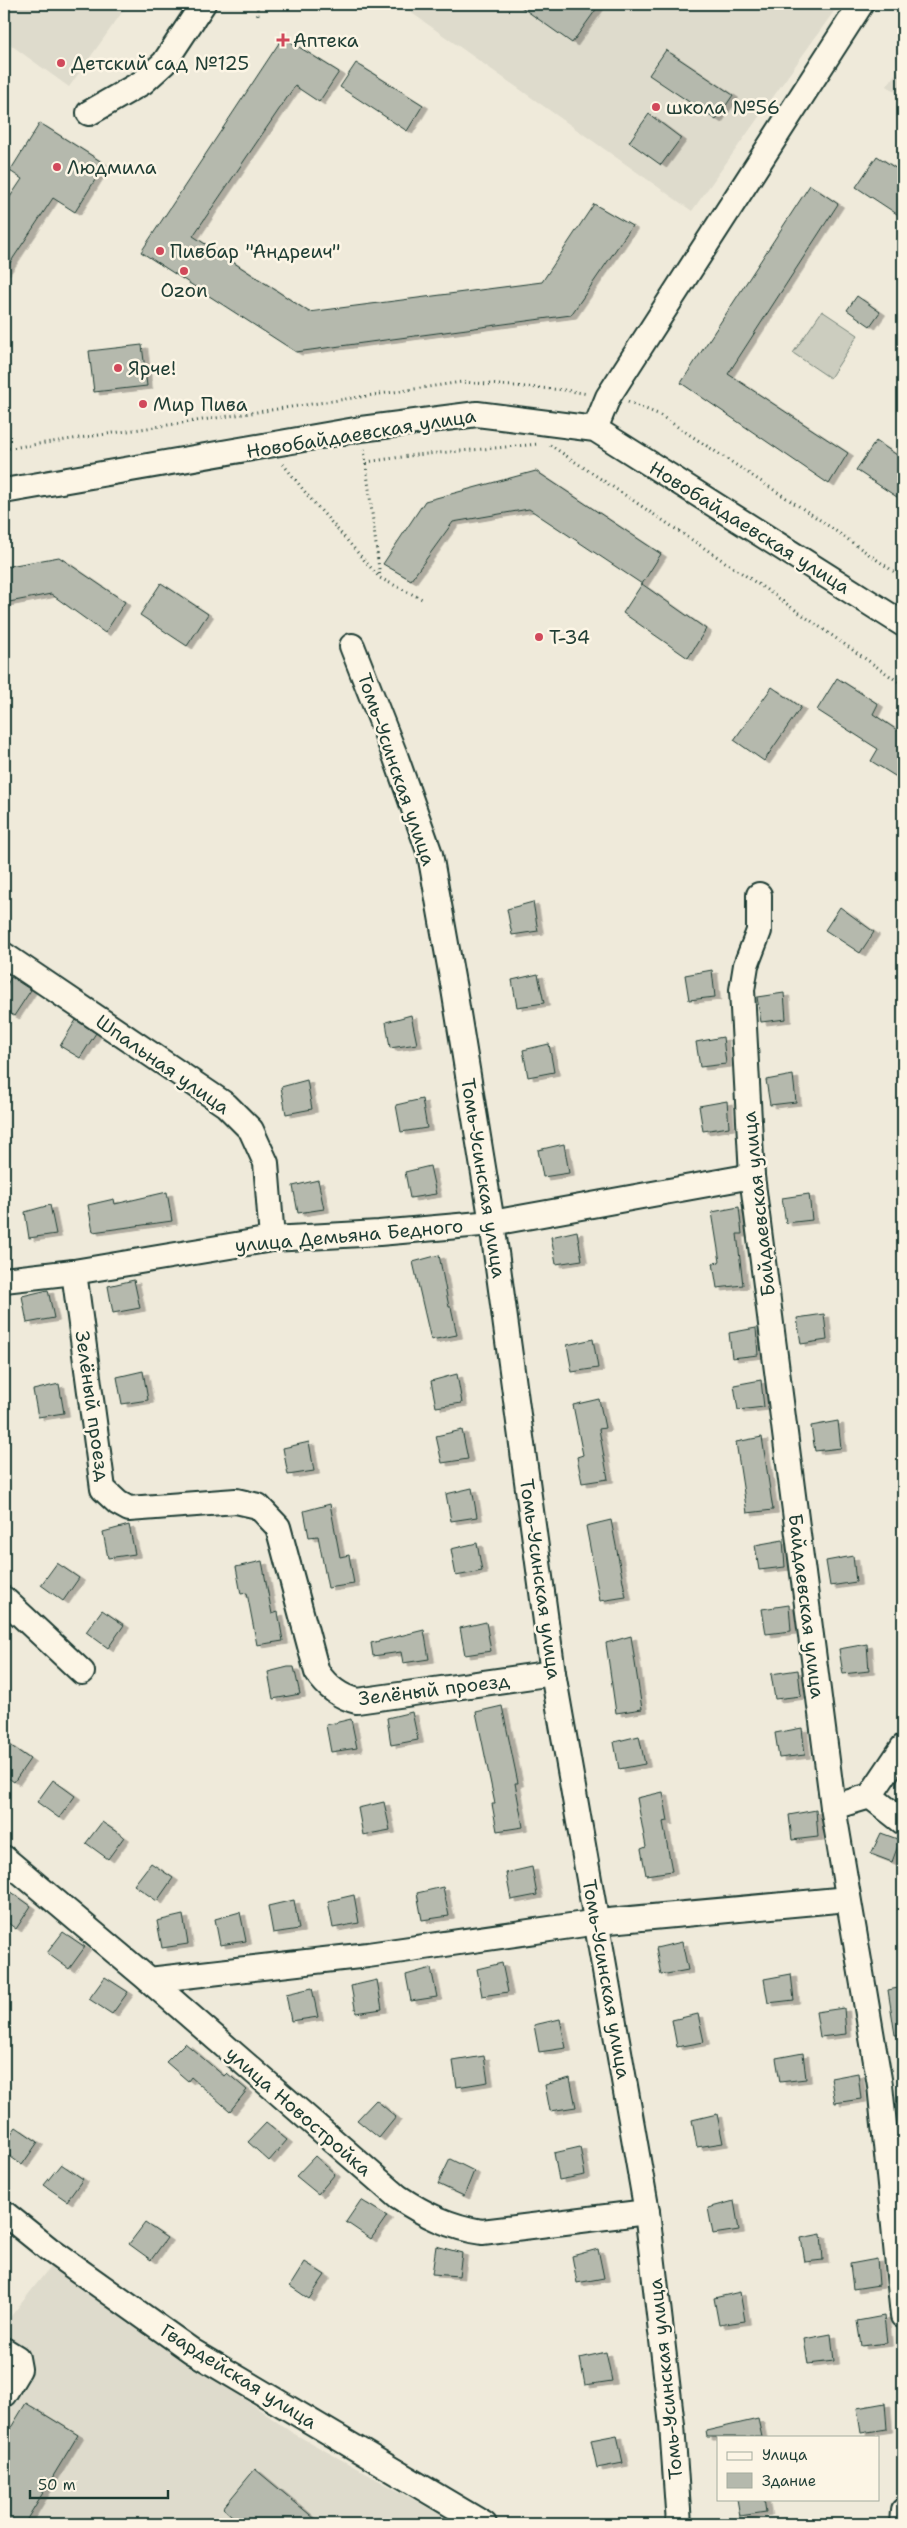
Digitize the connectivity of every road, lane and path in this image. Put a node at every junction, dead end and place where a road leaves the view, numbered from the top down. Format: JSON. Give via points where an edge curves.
{"nodes":[{"id":1,"x":203,"y":4,"type":"edge"},
{"id":2,"x":257,"y":4,"type":"edge"},
{"id":3,"x":861,"y":4,"type":"edge"},
{"id":4,"x":258,"y":15,"type":"dead end"},
{"id":5,"x":89,"y":113,"type":"dead end"},
{"id":6,"x":358,"y":398,"type":"dead end"},
{"id":7,"x":361,"y":429,"type":"junction"},
{"id":8,"x":595,"y":429,"type":"junction"},
{"id":9,"x":269,"y":446,"type":"junction"},
{"id":10,"x":366,"y":462,"type":"junction"},
{"id":11,"x":4,"y":490,"type":"edge"},
{"id":12,"x":380,"y":578,"type":"junction"},
{"id":13,"x":424,"y":600,"type":"dead end"},
{"id":14,"x":903,"y":624,"type":"edge"},
{"id":15,"x":352,"y":646,"type":"dead end"},
{"id":16,"x":903,"y":685,"type":"edge"},
{"id":17,"x":759,"y":895,"type":"dead end"},
{"id":18,"x":4,"y":955,"type":"edge"},
{"id":19,"x":752,"y":1176,"type":"junction"},
{"id":20,"x":492,"y":1222,"type":"junction"},
{"id":21,"x":272,"y":1238,"type":"junction"},
{"id":22,"x":74,"y":1272,"type":"junction"},
{"id":23,"x":4,"y":1280,"type":"edge"},
{"id":24,"x":4,"y":1599,"type":"edge"},
{"id":25,"x":82,"y":1672,"type":"dead end"},
{"id":26,"x":553,"y":1673,"type":"junction"},
{"id":27,"x":903,"y":1747,"type":"edge"},
{"id":28,"x":870,"y":1796,"type":"junction"},
{"id":29,"x":833,"y":1807,"type":"junction"},
{"id":30,"x":903,"y":1822,"type":"edge"},
{"id":31,"x":4,"y":1858,"type":"edge"},
{"id":32,"x":848,"y":1899,"type":"junction"},
{"id":33,"x":598,"y":1922,"type":"junction"},
{"id":34,"x":149,"y":1980,"type":"junction"},
{"id":35,"x":647,"y":2212,"type":"junction"},
{"id":36,"x":4,"y":2213,"type":"edge"},
{"id":37,"x":901,"y":2265,"type":"edge"},
{"id":38,"x":903,"y":2316,"type":"edge"},
{"id":39,"x":4,"y":2350,"type":"edge"},
{"id":40,"x":4,"y":2394,"type":"edge"},
{"id":41,"x":903,"y":2511,"type":"edge"},
{"id":42,"x":484,"y":2524,"type":"edge"},
{"id":43,"x":679,"y":2524,"type":"edge"},
{"id":44,"x":902,"y":2524,"type":"edge"}],
"edges":[{"from":1,"to":5,"type":"street","via":[[164,63],[143,82]]},
{"from":2,"to":4,"type":"path"},
{"from":3,"to":8,"type":"street","via":[[608,397]]},
{"from":6,"to":7,"type":"path"},
{"from":7,"to":8,"type":"street","name":"Новобайдаевская улица","via":[[477,414]]},
{"from":7,"to":9,"type":"street","name":"Новобайдаевская улица"},
{"from":7,"to":10,"type":"path"},
{"from":8,"to":14,"type":"street","name":"Новобайдаевская улица"},
{"from":9,"to":11,"type":"street","name":"Новобайдаевская улица"},
{"from":9,"to":12,"type":"path"},
{"from":10,"to":12,"type":"path"},
{"from":10,"to":16,"type":"path","via":[[548,444]]},
{"from":12,"to":13,"type":"path"},
{"from":15,"to":20,"type":"street","name":"Томь-Усинская улица","via":[[430,854]]},
{"from":17,"to":19,"type":"street","name":"Байдаевская улица","via":[[759,931],[746,965],[742,990]]},
{"from":18,"to":21,"type":"street","name":"Шпальная улица","via":[[226,1105],[251,1130],[266,1163]]},
{"from":19,"to":20,"type":"street","name":"улица Демьяна Бедного"},
{"from":19,"to":29,"type":"street","name":"Байдаевская улица"},
{"from":20,"to":21,"type":"street","name":"улица Демьяна Бедного","via":[[379,1233]]},
{"from":20,"to":26,"type":"street","name":"Томь-Усинская улица"},
{"from":21,"to":22,"type":"street","name":"улица Демьяна Бедного"},
{"from":22,"to":23,"type":"street","name":"улица Демьяна Бедного"},
{"from":22,"to":26,"type":"street","name":"Зелёный проезд","via":[[103,1489],[129,1509],[236,1501],[258,1506],[278,1526],[317,1672],[325,1684],[346,1698],[357,1701]]},
{"from":24,"to":25,"type":"street"},
{"from":26,"to":33,"type":"street","name":"Томь-Усинская улица"},
{"from":27,"to":28,"type":"street"},
{"from":28,"to":29,"type":"street"},
{"from":28,"to":30,"type":"street"},
{"from":29,"to":32,"type":"street","name":"Байдаевская улица"},
{"from":31,"to":34,"type":"street","name":"улица Новостройка"},
{"from":32,"to":33,"type":"street"},
{"from":32,"to":37,"type":"street","name":"Байдаевская улица","via":[[880,2085]]},
{"from":33,"to":34,"type":"street","via":[[359,1956]]},
{"from":33,"to":35,"type":"street","name":"Томь-Усинская улица"},
{"from":34,"to":35,"type":"street","name":"улица Новостройка","via":[[398,2197],[439,2221],[459,2229],[482,2232]]},
{"from":35,"to":43,"type":"street","name":"Томь-Усинская улица","via":[[672,2425]]},
{"from":36,"to":42,"type":"street","name":"Гвардейская улица","via":[[50,2250],[192,2351]]},
{"from":37,"to":38,"type":"street","name":"Байдаевская улица"},
{"from":39,"to":40,"type":"street","via":[[17,2358],[19,2370]]},
{"from":41,"to":44,"type":"street"}]}
